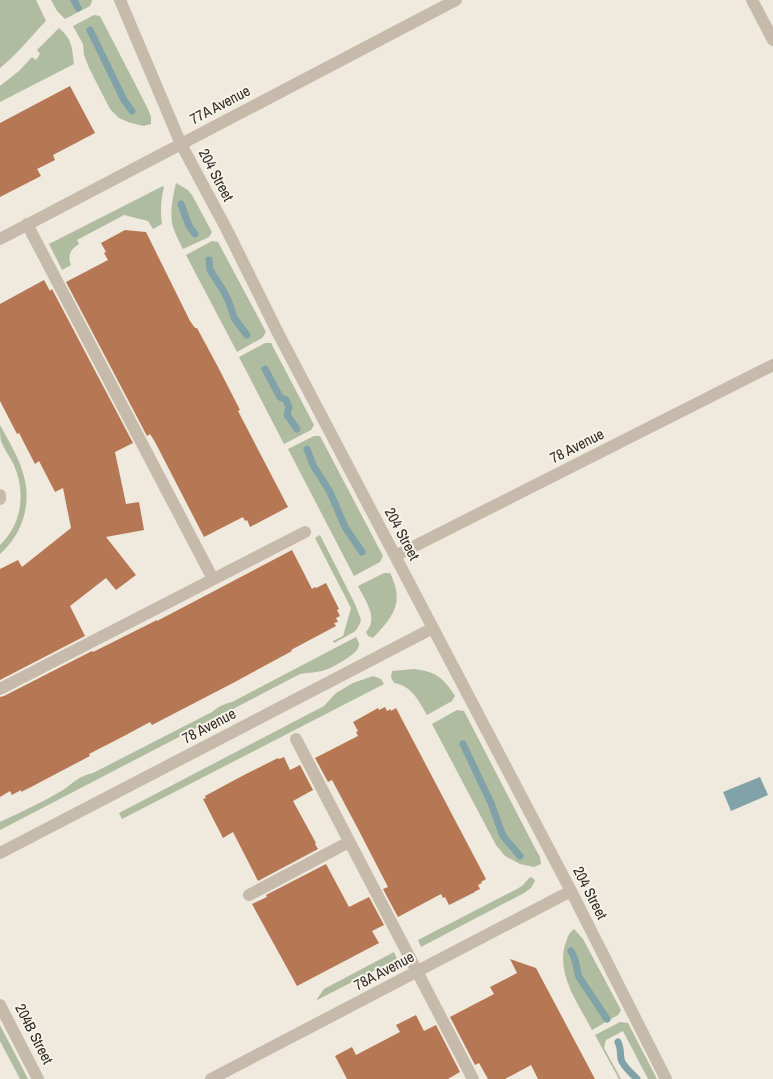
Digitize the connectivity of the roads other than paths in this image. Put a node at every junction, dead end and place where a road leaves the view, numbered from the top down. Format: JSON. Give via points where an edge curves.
{"nodes":[{"id":1,"x":120,"y":0,"type":"edge"},
{"id":2,"x":456,"y":0,"type":"edge"},
{"id":3,"x":752,"y":0,"type":"edge"},
{"id":4,"x":773,"y":40,"type":"edge"},
{"id":5,"x":181,"y":144,"type":"junction"},
{"id":6,"x":27,"y":224,"type":"junction"},
{"id":7,"x":0,"y":239,"type":"edge"},
{"id":8,"x":773,"y":365,"type":"edge"},
{"id":9,"x":0,"y":495,"type":"edge"},
{"id":10,"x":0,"y":499,"type":"edge"},
{"id":11,"x":304,"y":532,"type":"dead end"},
{"id":12,"x":395,"y":556,"type":"junction"},
{"id":13,"x":213,"y":579,"type":"junction"},
{"id":14,"x":433,"y":628,"type":"junction"},
{"id":15,"x":0,"y":689,"type":"edge"},
{"id":16,"x":296,"y":739,"type":"dead end"},
{"id":17,"x":349,"y":842,"type":"junction"},
{"id":18,"x":0,"y":853,"type":"edge"},
{"id":19,"x":571,"y":891,"type":"junction"},
{"id":20,"x":249,"y":895,"type":"dead end"},
{"id":21,"x":417,"y":972,"type":"junction"},
{"id":22,"x":0,"y":1004,"type":"edge"},
{"id":23,"x":38,"y":1079,"type":"edge"},
{"id":24,"x":211,"y":1079,"type":"edge"},
{"id":25,"x":473,"y":1079,"type":"edge"},
{"id":26,"x":666,"y":1079,"type":"edge"}],
"edges":[{"from":1,"to":5,"type":"street","name":"204 Street"},
{"from":2,"to":5,"type":"street","name":"77A Avenue"},
{"from":3,"to":4,"type":"street"},
{"from":5,"to":6,"type":"street","name":"77A Avenue"},
{"from":5,"to":12,"type":"street","name":"204 Street"},
{"from":6,"to":7,"type":"street","name":"77A Avenue"},
{"from":6,"to":13,"type":"street"},
{"from":8,"to":12,"type":"street","name":"78 Avenue"},
{"from":9,"to":10,"type":"street"},
{"from":11,"to":13,"type":"street"},
{"from":12,"to":14,"type":"street","name":"204 Street"},
{"from":13,"to":15,"type":"street"},
{"from":14,"to":18,"type":"street","name":"78 Avenue"},
{"from":14,"to":19,"type":"street","name":"204 Street"},
{"from":16,"to":17,"type":"street"},
{"from":17,"to":20,"type":"street"},
{"from":17,"to":21,"type":"street"},
{"from":19,"to":21,"type":"street","name":"78A Avenue"},
{"from":19,"to":26,"type":"street","name":"204 Street"},
{"from":21,"to":24,"type":"street","name":"78A Avenue"},
{"from":21,"to":25,"type":"street"},
{"from":22,"to":23,"type":"street","name":"204B Street"}]}
